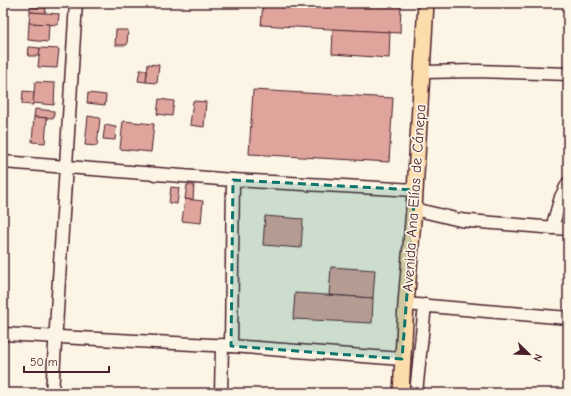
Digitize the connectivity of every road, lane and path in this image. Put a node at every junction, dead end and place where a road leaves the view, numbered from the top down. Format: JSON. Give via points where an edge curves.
{"nodes":[{"id":1,"x":76,"y":3,"type":"edge"},
{"id":2,"x":426,"y":3,"type":"edge"},
{"id":3,"x":423,"y":72,"type":"junction"},
{"id":4,"x":568,"y":74,"type":"edge"},
{"id":5,"x":3,"y":162,"type":"edge"},
{"id":6,"x":67,"y":168,"type":"junction"},
{"id":7,"x":233,"y":180,"type":"junction"},
{"id":8,"x":568,"y":183,"type":"edge"},
{"id":9,"x":415,"y":190,"type":"junction"},
{"id":10,"x":414,"y":209,"type":"junction"},
{"id":11,"x":552,"y":228,"type":"junction"},
{"id":12,"x":568,"y":230,"type":"edge"},
{"id":13,"x":406,"y":304,"type":"junction"},
{"id":14,"x":425,"y":305,"type":"junction"},
{"id":15,"x":568,"y":318,"type":"edge"},
{"id":16,"x":3,"y":334,"type":"edge"},
{"id":17,"x":57,"y":336,"type":"junction"},
{"id":18,"x":227,"y":346,"type":"junction"},
{"id":19,"x":402,"y":359,"type":"junction"},
{"id":20,"x":52,"y":393,"type":"edge"},
{"id":21,"x":221,"y":393,"type":"edge"},
{"id":22,"x":401,"y":393,"type":"edge"},
{"id":23,"x":416,"y":393,"type":"edge"}],
"edges":[{"from":1,"to":6,"type":"street"},
{"from":2,"to":3,"type":"main road","name":"Avenida Ana Elías de Cánepa"},
{"from":3,"to":4,"type":"street"},
{"from":3,"to":9,"type":"main road","name":"Avenida Ana Elías de Cánepa"},
{"from":5,"to":6,"type":"street"},
{"from":6,"to":7,"type":"street"},
{"from":6,"to":17,"type":"street"},
{"from":7,"to":9,"type":"street"},
{"from":7,"to":18,"type":"street"},
{"from":8,"to":11,"type":"street"},
{"from":9,"to":10,"type":"main road","name":"Avenida Ana Elías de Cánepa"},
{"from":10,"to":11,"type":"street","via":[[460,220]]},
{"from":10,"to":13,"type":"main road","name":"Avenida Ana Elías de Cánepa"},
{"from":11,"to":12,"type":"street"},
{"from":13,"to":14,"type":"street"},
{"from":13,"to":19,"type":"main road","name":"Avenida Ana Elías de Cánepa"},
{"from":14,"to":15,"type":"street"},
{"from":14,"to":23,"type":"street"},
{"from":16,"to":17,"type":"street"},
{"from":17,"to":18,"type":"street"},
{"from":17,"to":20,"type":"street"},
{"from":18,"to":19,"type":"street"},
{"from":18,"to":21,"type":"street"},
{"from":19,"to":22,"type":"main road","name":"Avenida Ana Elías de Cánepa"}]}
